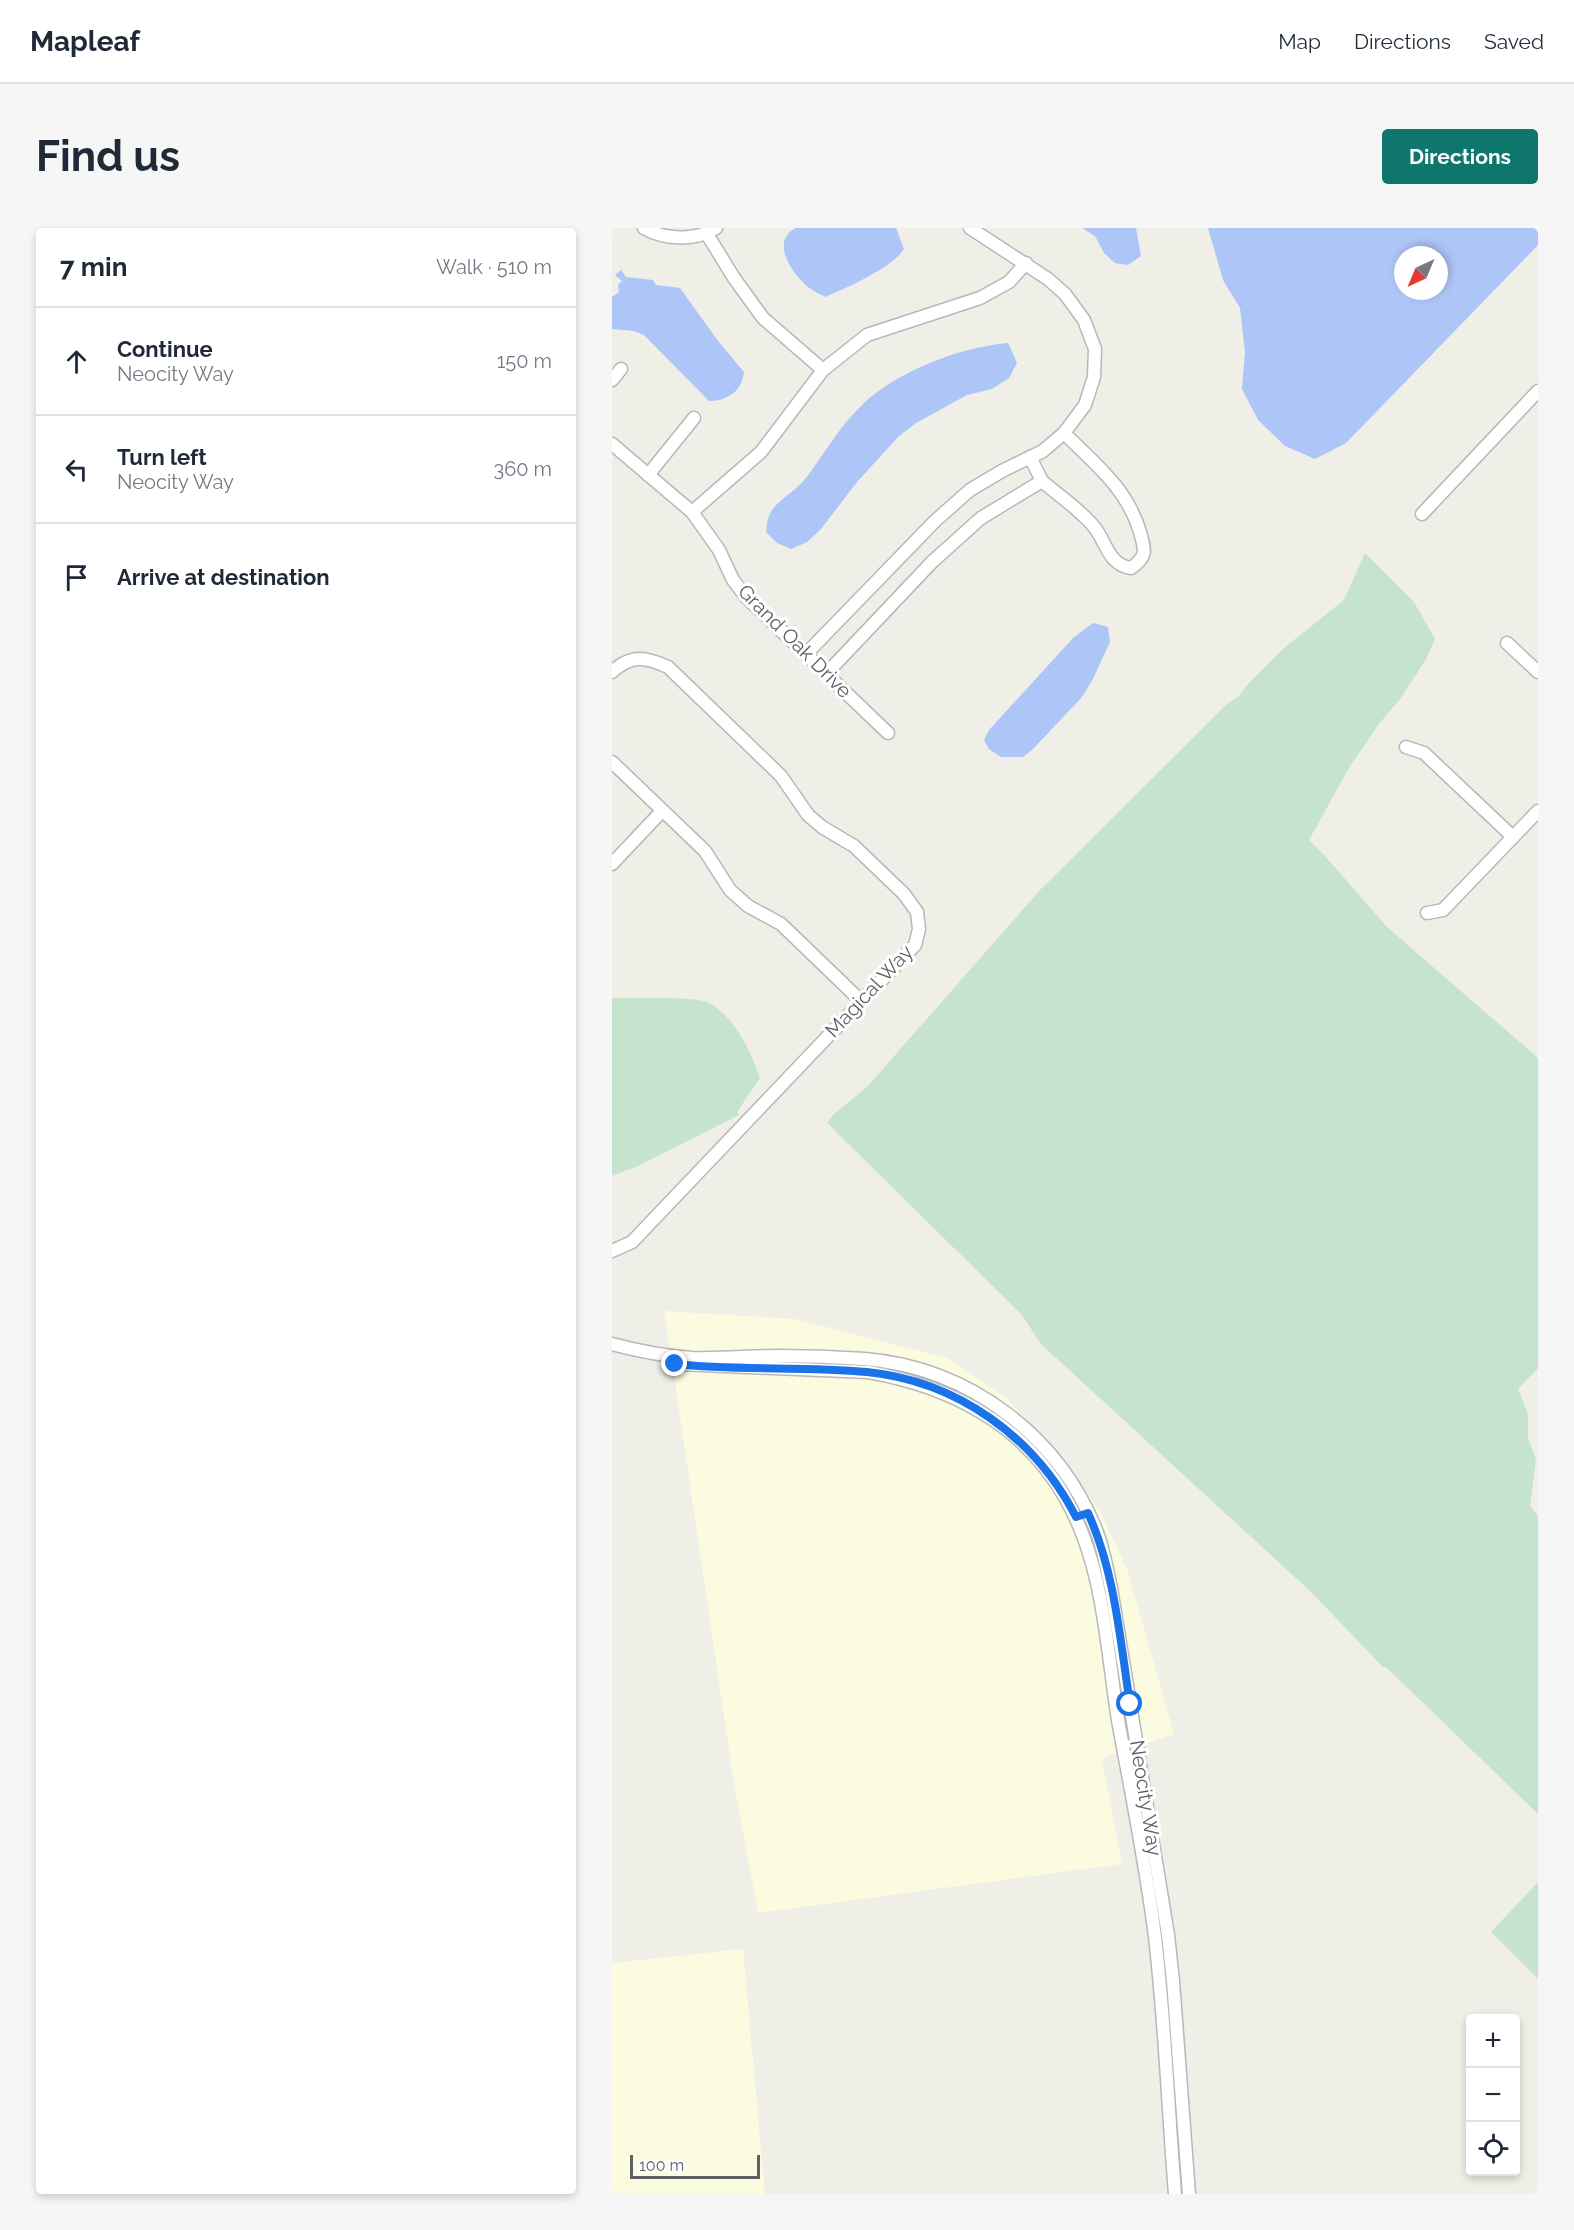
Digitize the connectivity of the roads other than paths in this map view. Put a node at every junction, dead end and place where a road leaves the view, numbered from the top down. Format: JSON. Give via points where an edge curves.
{"nodes":[{"id":1,"x":645,"y":228,"type":"edge"},
{"id":2,"x":970,"y":228,"type":"edge"},
{"id":3,"x":711,"y":231,"type":"edge"},
{"id":4,"x":1026,"y":263,"type":"junction"},
{"id":5,"x":621,"y":369,"type":"dead end"},
{"id":6,"x":823,"y":370,"type":"junction"},
{"id":7,"x":612,"y":380,"type":"edge"},
{"id":8,"x":1538,"y":391,"type":"edge"},
{"id":9,"x":694,"y":418,"type":"dead end"},
{"id":10,"x":1064,"y":433,"type":"junction"},
{"id":11,"x":612,"y":444,"type":"edge"},
{"id":12,"x":1030,"y":457,"type":"junction"},
{"id":13,"x":648,"y":475,"type":"junction"},
{"id":14,"x":1042,"y":481,"type":"junction"},
{"id":15,"x":692,"y":512,"type":"junction"},
{"id":16,"x":1422,"y":514,"type":"dead end"},
{"id":17,"x":1508,"y":643,"type":"dead end"},
{"id":18,"x":806,"y":654,"type":"junction"},
{"id":19,"x":612,"y":672,"type":"edge"},
{"id":20,"x":1538,"y":672,"type":"edge"},
{"id":21,"x":826,"y":674,"type":"junction"},
{"id":22,"x":888,"y":733,"type":"dead end"},
{"id":23,"x":1406,"y":747,"type":"dead end"},
{"id":24,"x":612,"y":762,"type":"edge"},
{"id":25,"x":662,"y":811,"type":"junction"},
{"id":26,"x":1538,"y":811,"type":"edge"},
{"id":27,"x":1513,"y":837,"type":"junction"},
{"id":28,"x":612,"y":864,"type":"edge"},
{"id":29,"x":1427,"y":913,"type":"dead end"},
{"id":30,"x":861,"y":1001,"type":"junction"},
{"id":31,"x":612,"y":1251,"type":"edge"},
{"id":32,"x":612,"y":1344,"type":"edge"},
{"id":33,"x":612,"y":1352,"type":"edge"},
{"id":34,"x":1088,"y":1513,"type":"junction"},
{"id":35,"x":1076,"y":1517,"type":"junction"},
{"id":36,"x":1130,"y":1704,"type":"junction"},
{"id":37,"x":1116,"y":1707,"type":"junction"},
{"id":38,"x":1174,"y":2194,"type":"edge"},
{"id":39,"x":1189,"y":2194,"type":"edge"}],
"edges":[{"from":1,"to":3,"type":"street","via":[[666,236]]},
{"from":2,"to":4,"type":"street"},
{"from":3,"to":6,"type":"street","via":[[734,278],[763,318]]},
{"from":4,"to":6,"type":"street","via":[[1009,282],[980,298],[867,335]]},
{"from":4,"to":10,"type":"street","via":[[1065,294],[1084,320],[1095,349],[1094,377],[1085,405]]},
{"from":5,"to":7,"type":"street"},
{"from":6,"to":15,"type":"street","via":[[761,452]]},
{"from":8,"to":16,"type":"street"},
{"from":9,"to":13,"type":"street"},
{"from":10,"to":12,"type":"street"},
{"from":10,"to":14,"type":"street","via":[[1118,486],[1134,513],[1145,551],[1141,561],[1131,568],[1121,567],[1095,528]]},
{"from":11,"to":13,"type":"street","name":"Grand Oak Drive"},
{"from":12,"to":14,"type":"street"},
{"from":12,"to":18,"type":"street","via":[[970,490]]},
{"from":13,"to":15,"type":"street","name":"Grand Oak Drive"},
{"from":14,"to":21,"type":"street","via":[[981,518],[933,562]]},
{"from":15,"to":18,"type":"street","name":"Grand Oak Drive","via":[[746,597]]},
{"from":17,"to":20,"type":"street"},
{"from":18,"to":21,"type":"street","name":"Grand Oak Drive"},
{"from":19,"to":30,"type":"street","name":"Magical Way","via":[[634,658],[650,659],[668,667],[781,776],[808,815],[855,846],[904,894],[917,912],[919,929],[915,945]]},
{"from":21,"to":22,"type":"street","name":"Grand Oak Drive"},
{"from":23,"to":27,"type":"street","via":[[1424,753]]},
{"from":24,"to":25,"type":"street"},
{"from":25,"to":28,"type":"street"},
{"from":25,"to":30,"type":"street","via":[[705,851],[730,890],[747,906],[781,924]]},
{"from":26,"to":27,"type":"street"},
{"from":27,"to":29,"type":"street","via":[[1443,910]]},
{"from":30,"to":31,"type":"street","name":"Magical Way","via":[[632,1242]]},
{"from":32,"to":34,"type":"street","name":"Neocity Way","via":[[691,1358],[865,1359],[934,1375],[972,1390],[1024,1426],[1062,1469]]},
{"from":33,"to":35,"type":"street","name":"Neocity Way","via":[[696,1366],[868,1372],[935,1388],[973,1407],[1016,1437],[1053,1478]]},
{"from":34,"to":35,"type":"street"},
{"from":34,"to":36,"type":"street","name":"Neocity Way","via":[[1106,1563]]},
{"from":35,"to":37,"type":"street","name":"Neocity Way","via":[[1098,1586]]},
{"from":36,"to":37,"type":"street"},
{"from":36,"to":39,"type":"street","name":"Neocity Way","via":[[1168,1935]]},
{"from":37,"to":38,"type":"street","name":"Neocity Way","via":[[1155,1935]]}]}
